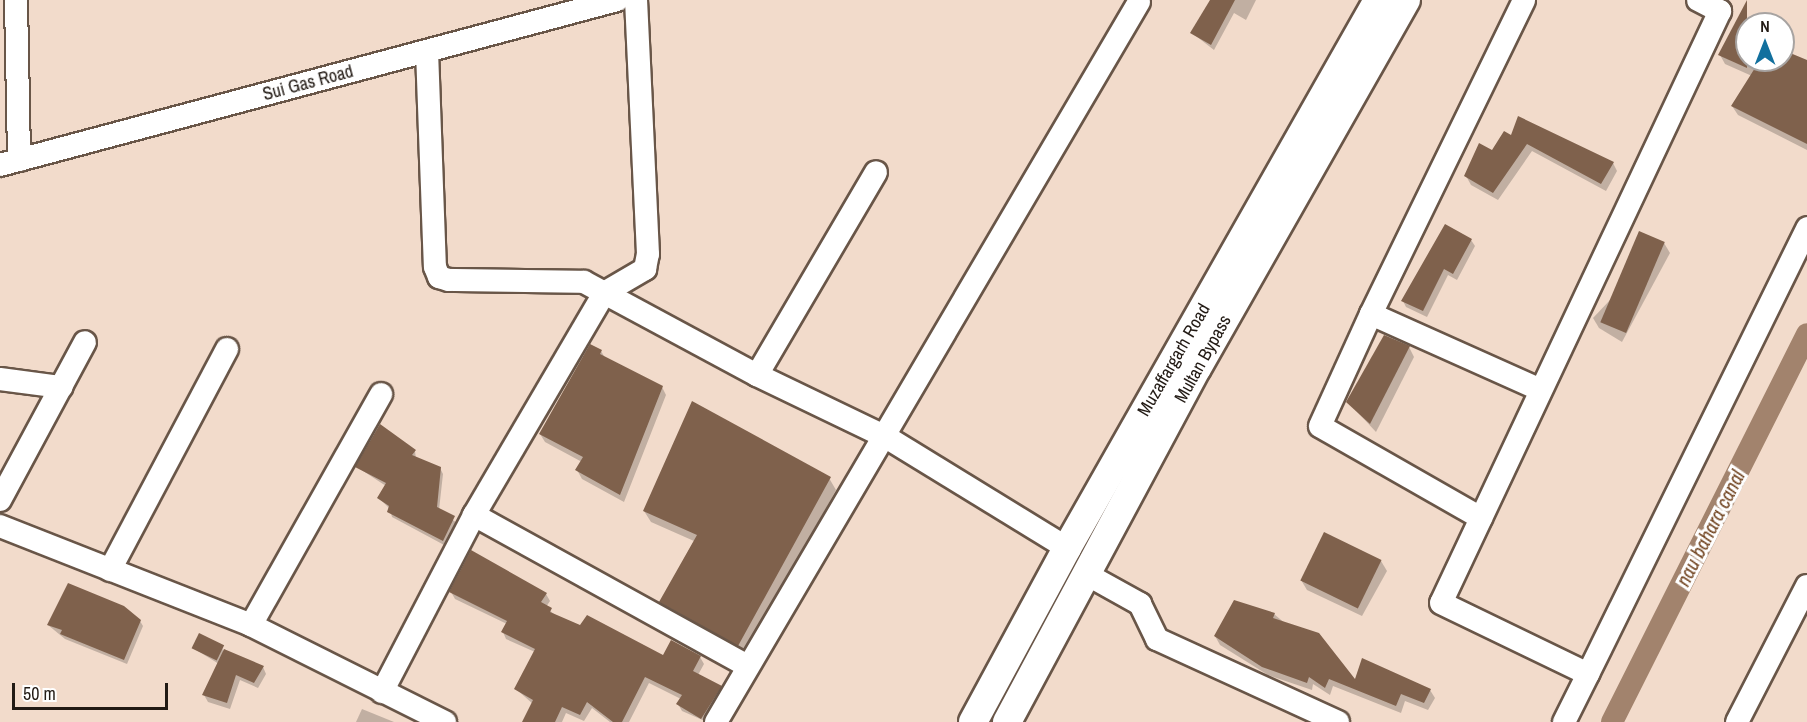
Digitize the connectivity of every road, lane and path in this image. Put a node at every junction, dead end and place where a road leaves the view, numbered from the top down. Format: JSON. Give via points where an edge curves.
{"nodes":[{"id":1,"x":16,"y":0,"type":"edge"},
{"id":2,"x":617,"y":0,"type":"edge"},
{"id":3,"x":636,"y":0,"type":"edge"},
{"id":4,"x":1378,"y":0,"type":"edge"},
{"id":5,"x":1406,"y":0,"type":"edge"},
{"id":6,"x":1524,"y":0,"type":"edge"},
{"id":7,"x":1698,"y":0,"type":"edge"},
{"id":8,"x":1139,"y":2,"type":"dead end"},
{"id":9,"x":427,"y":51,"type":"junction"},
{"id":10,"x":9,"y":163,"type":"edge"},
{"id":11,"x":876,"y":172,"type":"dead end"},
{"id":12,"x":1807,"y":228,"type":"edge"},
{"id":13,"x":604,"y":293,"type":"junction"},
{"id":14,"x":1371,"y":314,"type":"junction"},
{"id":15,"x":85,"y":342,"type":"dead end"},
{"id":16,"x":228,"y":349,"type":"dead end"},
{"id":17,"x":757,"y":375,"type":"junction"},
{"id":18,"x":0,"y":379,"type":"edge"},
{"id":19,"x":61,"y":387,"type":"junction"},
{"id":20,"x":1541,"y":390,"type":"junction"},
{"id":21,"x":381,"y":394,"type":"dead end"},
{"id":22,"x":886,"y":437,"type":"junction"},
{"id":23,"x":0,"y":500,"type":"edge"},
{"id":24,"x":474,"y":515,"type":"junction"},
{"id":25,"x":1481,"y":518,"type":"junction"},
{"id":26,"x":0,"y":526,"type":"edge"},
{"id":27,"x":1067,"y":548,"type":"junction"},
{"id":28,"x":110,"y":570,"type":"junction"},
{"id":29,"x":1088,"y":575,"type":"junction"},
{"id":30,"x":1807,"y":586,"type":"edge"},
{"id":31,"x":251,"y":625,"type":"junction"},
{"id":32,"x":747,"y":666,"type":"junction"},
{"id":33,"x":1588,"y":674,"type":"junction"},
{"id":34,"x":382,"y":692,"type":"junction"},
{"id":35,"x":445,"y":722,"type":"edge"},
{"id":36,"x":716,"y":722,"type":"edge"},
{"id":37,"x":973,"y":722,"type":"edge"},
{"id":38,"x":1006,"y":722,"type":"edge"},
{"id":39,"x":1338,"y":722,"type":"edge"},
{"id":40,"x":1564,"y":722,"type":"edge"},
{"id":41,"x":1737,"y":722,"type":"edge"}],
"edges":[{"from":1,"to":10,"type":"street"},
{"from":2,"to":9,"type":"street","name":"Sui Gas Road"},
{"from":3,"to":13,"type":"street","via":[[648,254],[645,269]]},
{"from":4,"to":27,"type":"main road","name":"Muzaffargarh Road"},
{"from":5,"to":29,"type":"main road","name":"Multan Bypass","via":[[1197,368]]},
{"from":6,"to":14,"type":"street"},
{"from":7,"to":20,"type":"street","via":[[1720,11]]},
{"from":8,"to":22,"type":"street"},
{"from":9,"to":10,"type":"street","name":"Sui Gas Road"},
{"from":9,"to":13,"type":"street","via":[[435,267],[439,277],[584,282]]},
{"from":11,"to":17,"type":"street"},
{"from":12,"to":33,"type":"street"},
{"from":13,"to":17,"type":"street"},
{"from":13,"to":24,"type":"street"},
{"from":14,"to":20,"type":"street"},
{"from":14,"to":25,"type":"street","via":[[1320,426]]},
{"from":15,"to":19,"type":"street"},
{"from":16,"to":28,"type":"street"},
{"from":17,"to":22,"type":"street"},
{"from":18,"to":19,"type":"street"},
{"from":19,"to":23,"type":"street"},
{"from":20,"to":25,"type":"street"},
{"from":21,"to":31,"type":"street"},
{"from":22,"to":27,"type":"street"},
{"from":22,"to":32,"type":"street"},
{"from":24,"to":32,"type":"street"},
{"from":24,"to":34,"type":"street"},
{"from":25,"to":33,"type":"street","via":[[1441,603]]},
{"from":26,"to":28,"type":"street"},
{"from":27,"to":37,"type":"main road","name":"Muzaffargarh Road"},
{"from":28,"to":31,"type":"street"},
{"from":29,"to":38,"type":"main road","name":"Multan Bypass"},
{"from":29,"to":39,"type":"street","via":[[1140,604],[1157,639]]},
{"from":30,"to":41,"type":"street"},
{"from":31,"to":34,"type":"street"},
{"from":32,"to":36,"type":"street"},
{"from":33,"to":40,"type":"street"},
{"from":34,"to":35,"type":"street"}]}
